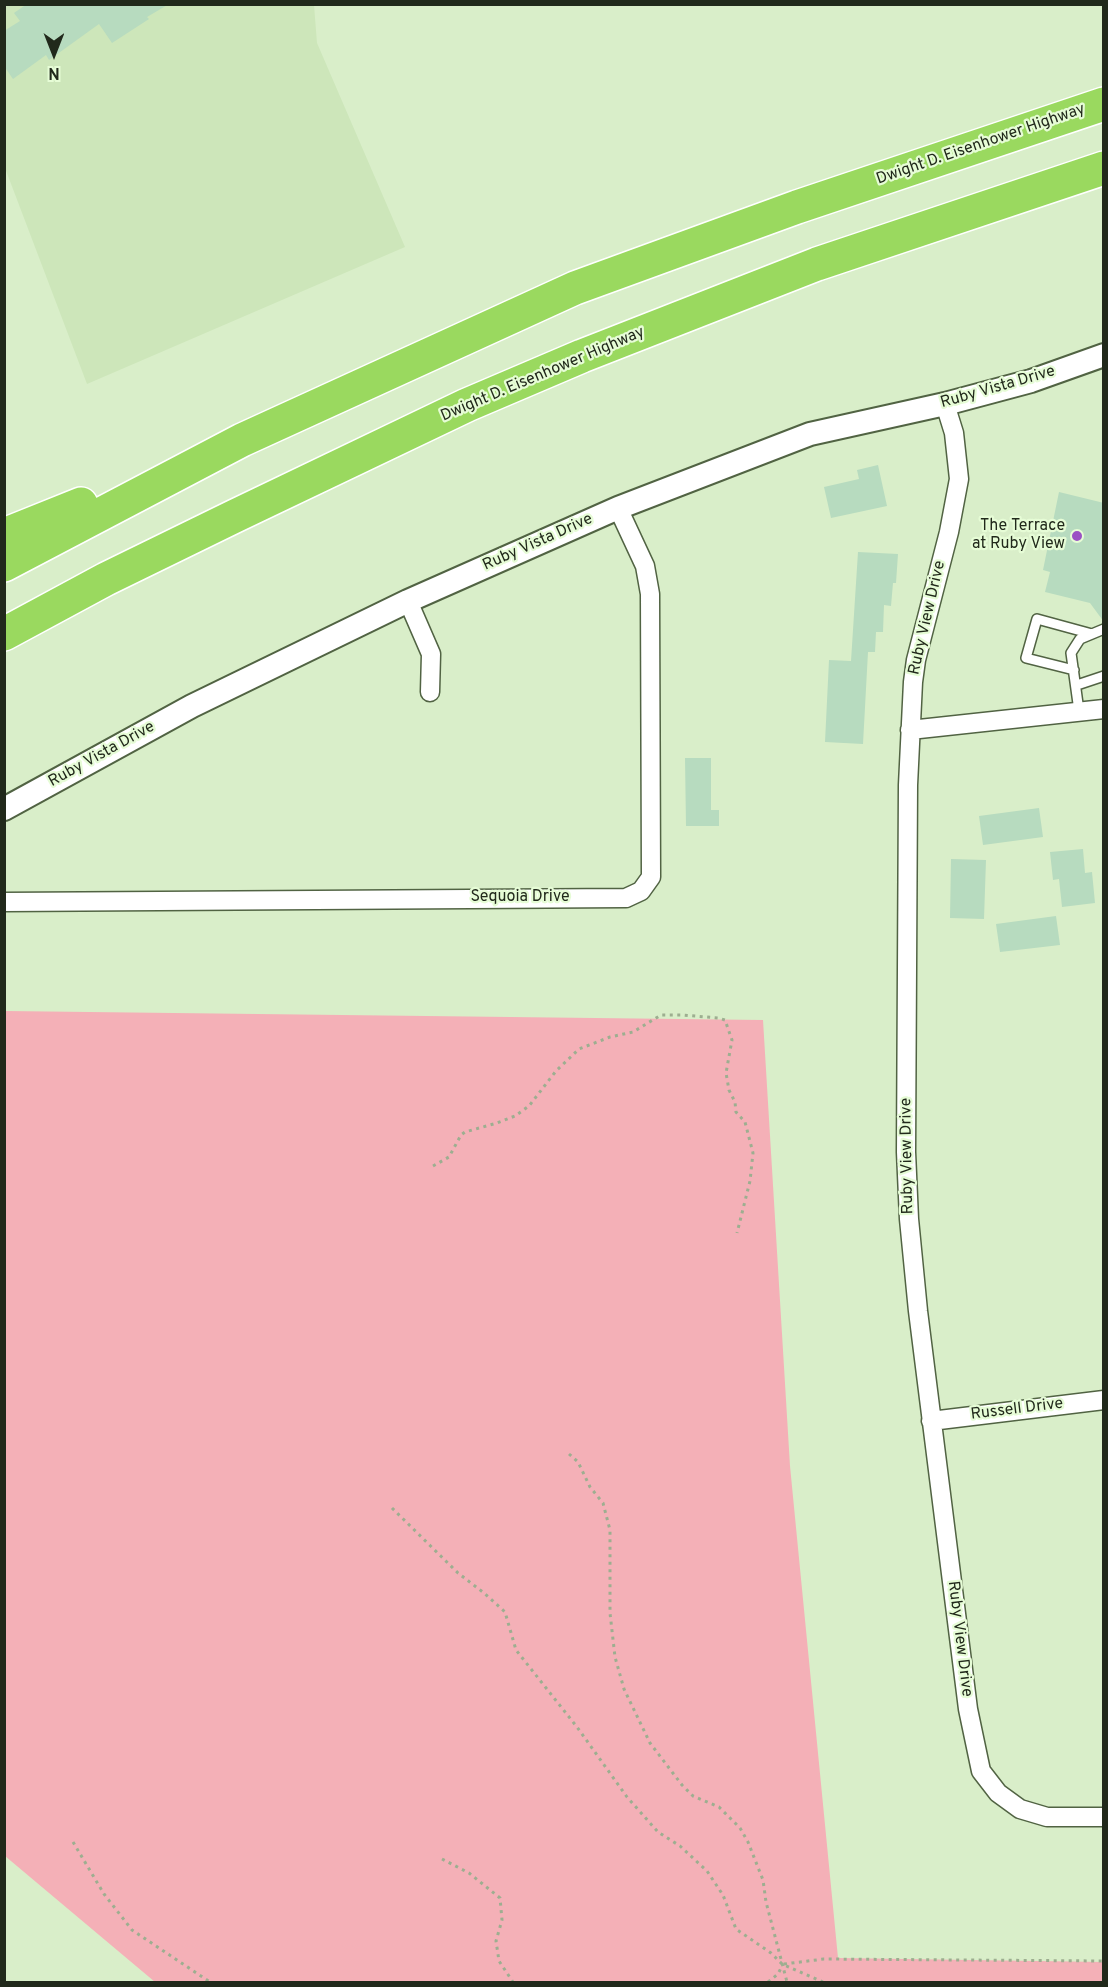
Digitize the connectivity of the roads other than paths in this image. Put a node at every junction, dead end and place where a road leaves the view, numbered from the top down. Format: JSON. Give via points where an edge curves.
{"nodes":[{"id":1,"x":1104,"y":104,"type":"edge"},
{"id":2,"x":1104,"y":168,"type":"edge"},
{"id":3,"x":1104,"y":355,"type":"edge"},
{"id":4,"x":945,"y":404,"type":"junction"},
{"id":5,"x":242,"y":441,"type":"junction"},
{"id":6,"x":618,"y":508,"type":"junction"},
{"id":7,"x":4,"y":535,"type":"edge"},
{"id":8,"x":4,"y":565,"type":"edge"},
{"id":9,"x":408,"y":601,"type":"junction"},
{"id":10,"x":1104,"y":629,"type":"edge"},
{"id":11,"x":4,"y":634,"type":"edge"},
{"id":12,"x":1092,"y":634,"type":"junction"},
{"id":13,"x":1074,"y":670,"type":"junction"},
{"id":14,"x":1104,"y":676,"type":"edge"},
{"id":15,"x":1077,"y":685,"type":"junction"},
{"id":16,"x":430,"y":692,"type":"dead end"},
{"id":17,"x":1104,"y":709,"type":"edge"},
{"id":18,"x":1079,"y":711,"type":"junction"},
{"id":19,"x":910,"y":730,"type":"junction"},
{"id":20,"x":4,"y":809,"type":"edge"},
{"id":21,"x":4,"y":902,"type":"edge"},
{"id":22,"x":1104,"y":1400,"type":"edge"},
{"id":23,"x":931,"y":1421,"type":"junction"},
{"id":24,"x":1104,"y":1816,"type":"edge"}],
"edges":[{"from":1,"to":5,"type":"highway","name":"Dwight D. Eisenhower Highway","via":[[797,207],[575,288]]},
{"from":2,"to":11,"type":"highway","name":"Dwight D. Eisenhower Highway","via":[[817,264],[582,356],[467,405],[235,516]]},
{"from":3,"to":4,"type":"street","name":"Ruby Vista Drive","via":[[1030,381]]},
{"from":4,"to":6,"type":"street","name":"Ruby Vista Drive","via":[[810,434]]},
{"from":4,"to":19,"type":"street","name":"Ruby View Drive","via":[[954,433],[959,479],[916,660]]},
{"from":5,"to":7,"type":"highway"},
{"from":5,"to":8,"type":"highway","name":"Dwight D. Eisenhower Highway"},
{"from":6,"to":9,"type":"street","name":"Ruby Vista Drive"},
{"from":6,"to":21,"type":"street","name":"Sequoia Drive","via":[[645,566],[650,594],[651,877],[641,891],[626,897]]},
{"from":9,"to":16,"type":"street","via":[[431,654]]},
{"from":9,"to":20,"type":"street","name":"Ruby Vista Drive","via":[[192,705]]},
{"from":10,"to":12,"type":"lane"},
{"from":12,"to":13,"type":"lane","via":[[1080,639],[1071,653]]},
{"from":12,"to":13,"type":"lane","via":[[1037,619],[1026,658]]},
{"from":13,"to":15,"type":"lane"},
{"from":14,"to":15,"type":"lane"},
{"from":15,"to":18,"type":"lane"},
{"from":17,"to":18,"type":"street"},
{"from":18,"to":19,"type":"street"},
{"from":19,"to":23,"type":"street","name":"Ruby View Drive","via":[[906,1152],[909,1219]]},
{"from":22,"to":23,"type":"street","name":"Russell Drive"},
{"from":23,"to":24,"type":"street","name":"Ruby View Drive","via":[[968,1709],[981,1771],[998,1793],[1020,1809],[1047,1817]]}]}
